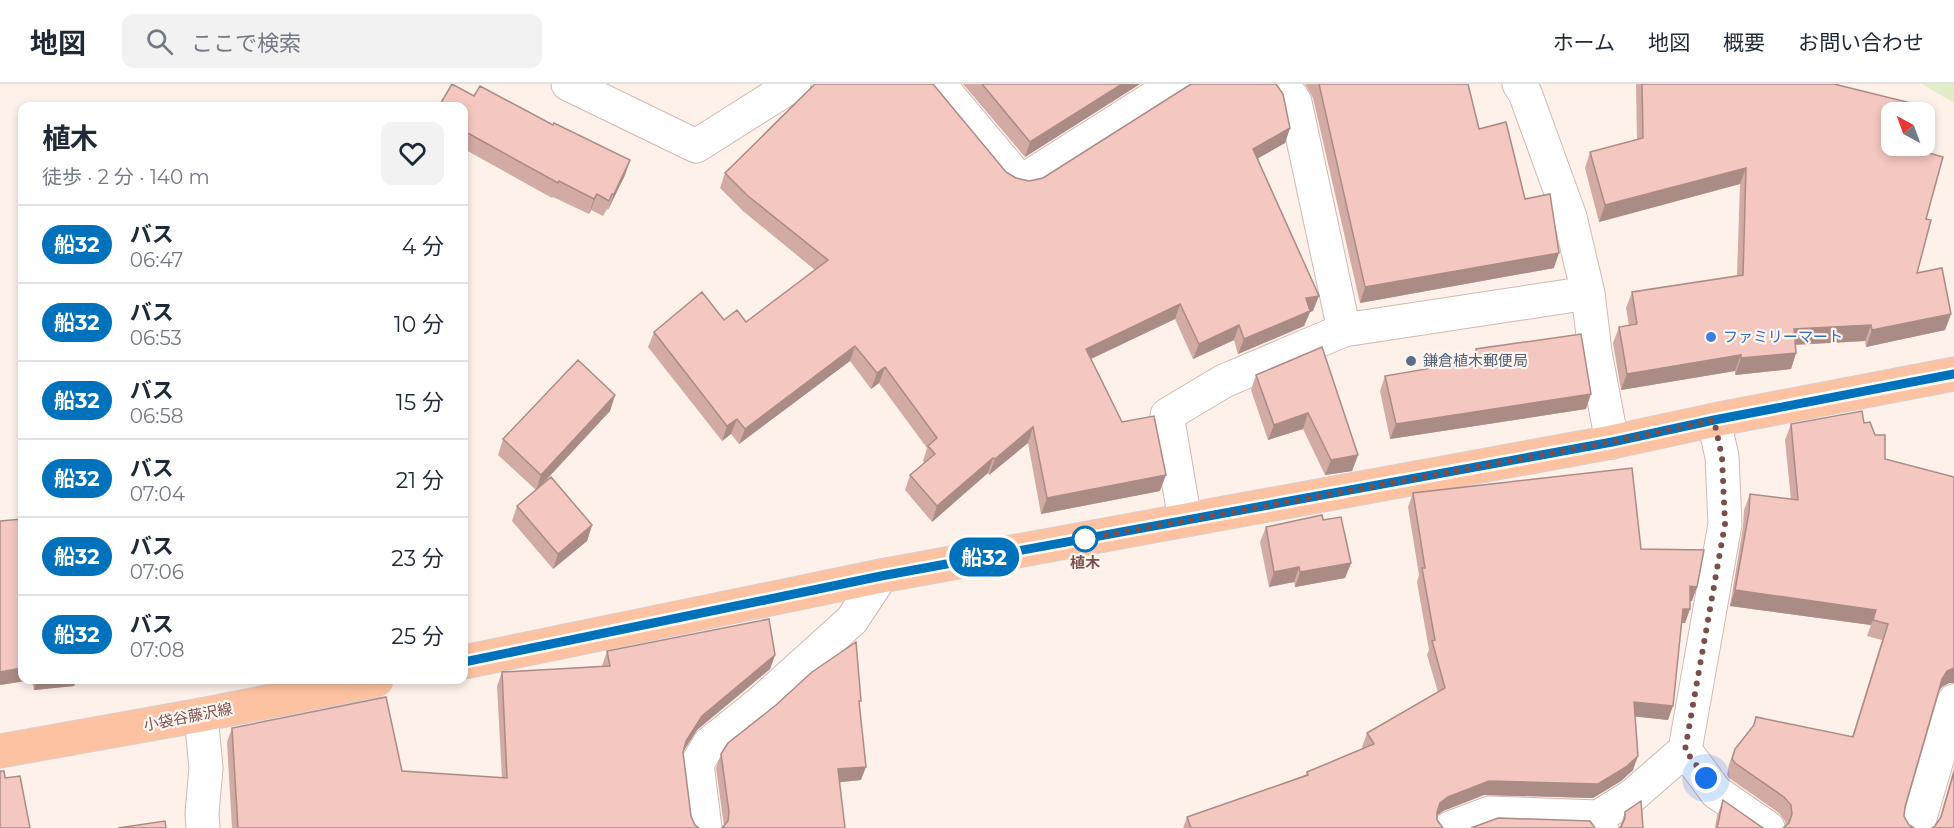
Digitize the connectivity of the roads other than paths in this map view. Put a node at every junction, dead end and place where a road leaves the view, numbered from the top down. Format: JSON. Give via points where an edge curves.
{"nodes":[{"id":1,"x":568,"y":84,"type":"edge"},
{"id":2,"x":794,"y":84,"type":"edge"},
{"id":3,"x":939,"y":84,"type":"edge"},
{"id":4,"x":1175,"y":84,"type":"edge"},
{"id":5,"x":1283,"y":84,"type":"edge"},
{"id":6,"x":1519,"y":84,"type":"edge"},
{"id":7,"x":1588,"y":293,"type":"junction"},
{"id":8,"x":1344,"y":330,"type":"junction"},
{"id":9,"x":1954,"y":374,"type":"edge"},
{"id":10,"x":1714,"y":420,"type":"junction"},
{"id":11,"x":1612,"y":442,"type":"junction"},
{"id":12,"x":1185,"y":520,"type":"junction"},
{"id":13,"x":881,"y":576,"type":"junction"},
{"id":14,"x":468,"y":661,"type":"edge"},
{"id":15,"x":356,"y":684,"type":"edge"},
{"id":16,"x":1954,"y":701,"type":"edge"},
{"id":17,"x":201,"y":715,"type":"junction"},
{"id":18,"x":1685,"y":750,"type":"junction"},
{"id":19,"x":0,"y":751,"type":"edge"},
{"id":20,"x":1600,"y":822,"type":"edge"},
{"id":21,"x":203,"y":828,"type":"edge"},
{"id":22,"x":705,"y":828,"type":"edge"},
{"id":23,"x":1450,"y":828,"type":"edge"},
{"id":24,"x":1768,"y":828,"type":"edge"},
{"id":25,"x":1917,"y":828,"type":"edge"}],
"edges":[{"from":1,"to":2,"type":"street","via":[[696,146]]},
{"from":3,"to":4,"type":"street","via":[[1015,175],[1027,178]]},
{"from":5,"to":8,"type":"street","via":[[1295,102]]},
{"from":6,"to":7,"type":"street","via":[[1570,217]]},
{"from":7,"to":8,"type":"street"},
{"from":7,"to":11,"type":"street"},
{"from":8,"to":12,"type":"street","via":[[1224,381],[1167,415]]},
{"from":9,"to":10,"type":"main road"},
{"from":10,"to":11,"type":"main road"},
{"from":10,"to":18,"type":"street","via":[[1722,457],[1725,524]]},
{"from":11,"to":12,"type":"main road"},
{"from":12,"to":13,"type":"main road"},
{"from":13,"to":14,"type":"main road"},
{"from":13,"to":22,"type":"street","via":[[852,620],[709,744],[697,764]]},
{"from":15,"to":17,"type":"main road","name":"小袋谷藤沢線"},
{"from":16,"to":25,"type":"street"},
{"from":17,"to":19,"type":"main road","name":"小袋谷藤沢線"},
{"from":17,"to":21,"type":"street","via":[[206,768]]},
{"from":18,"to":20,"type":"street"},
{"from":18,"to":24,"type":"street","via":[[1716,792]]},
{"from":20,"to":23,"type":"street","via":[[1490,813]]}]}
